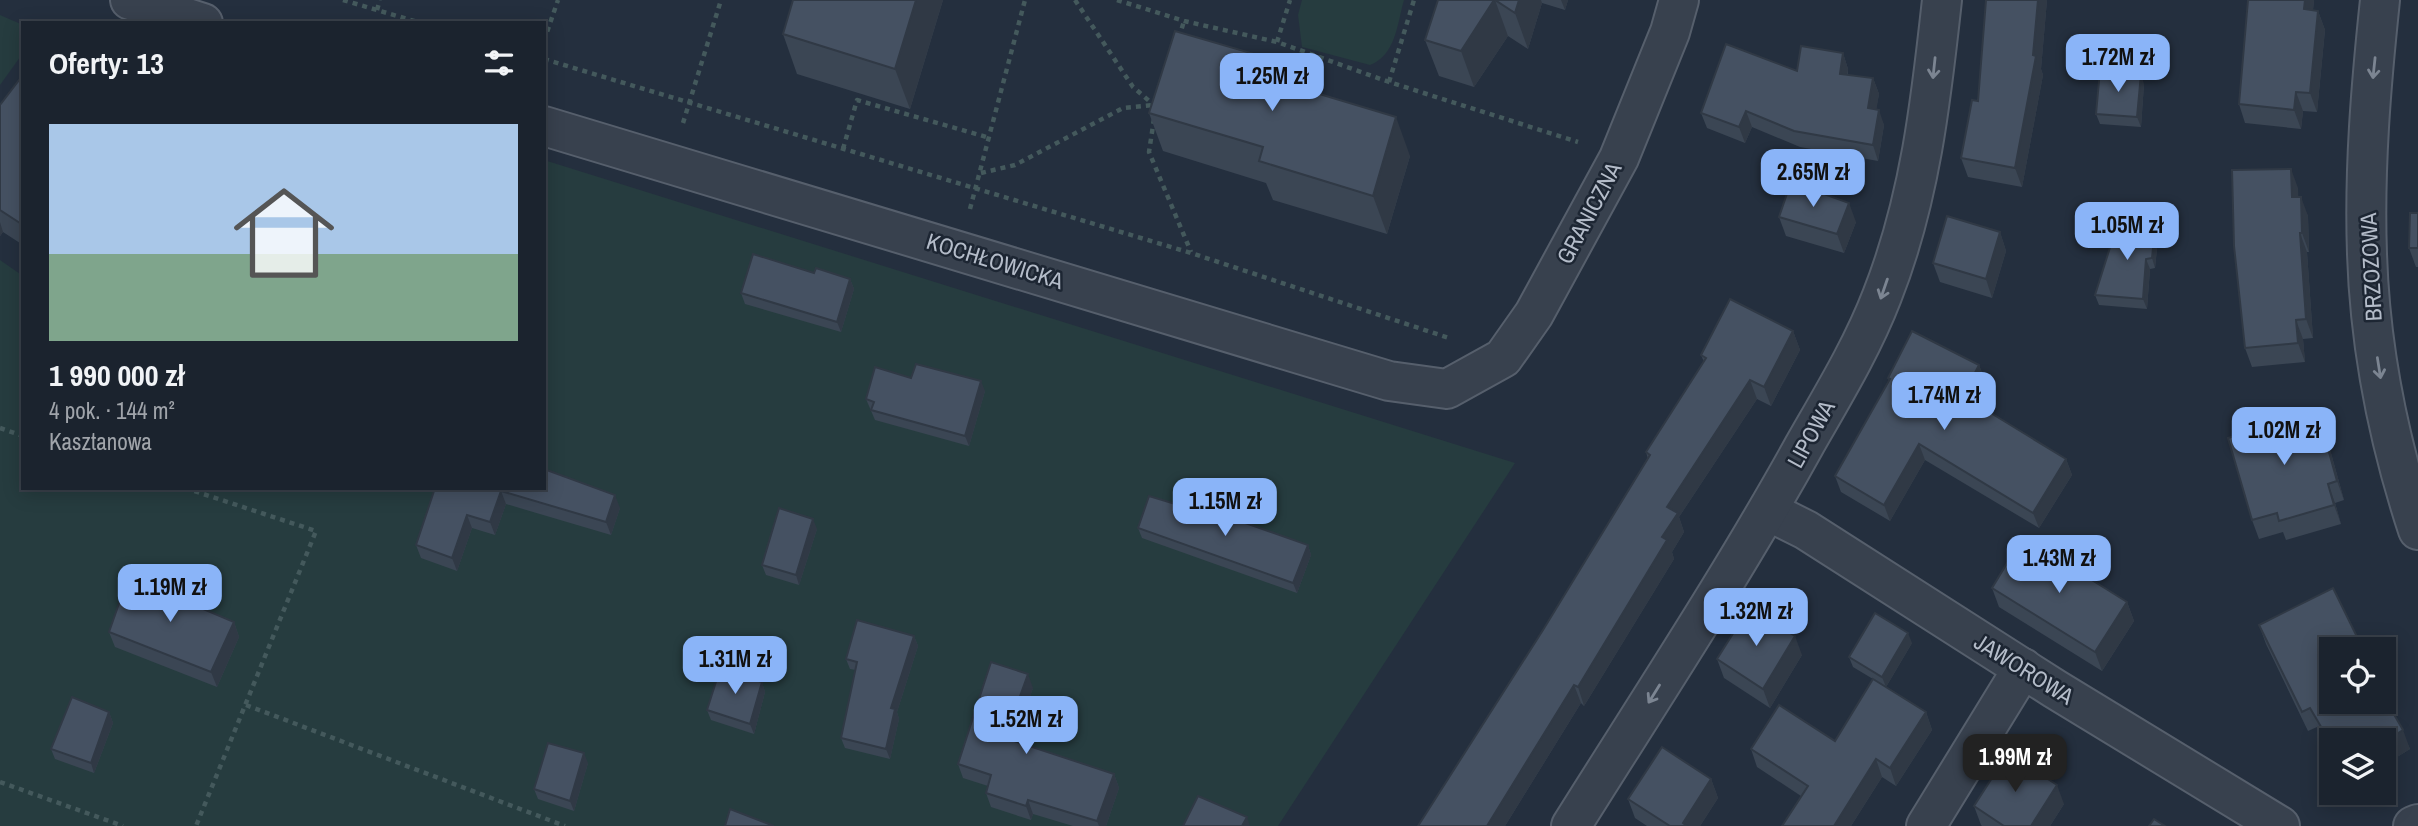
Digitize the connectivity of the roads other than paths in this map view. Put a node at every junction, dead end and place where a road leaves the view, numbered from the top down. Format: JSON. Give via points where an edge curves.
{"nodes":[{"id":1,"x":130,"y":0,"type":"edge"},
{"id":2,"x":1679,"y":0,"type":"edge"},
{"id":3,"x":1941,"y":0,"type":"edge"},
{"id":4,"x":2380,"y":0,"type":"edge"},
{"id":5,"x":197,"y":21,"type":"edge"},
{"id":6,"x":546,"y":127,"type":"edge"},
{"id":7,"x":1447,"y":389,"type":"joint"},
{"id":8,"x":1768,"y":511,"type":"junction"},
{"id":9,"x":2418,"y":530,"type":"edge"},
{"id":10,"x":2023,"y":668,"type":"junction"},
{"id":11,"x":2418,"y":824,"type":"edge"},
{"id":12,"x":1571,"y":826,"type":"edge"},
{"id":13,"x":1926,"y":826,"type":"edge"},
{"id":14,"x":2280,"y":826,"type":"edge"},
{"id":15,"x":2413,"y":826,"type":"edge"}],
"edges":[{"from":1,"to":5,"type":"street"},
{"from":2,"to":7,"type":"street","name":"GRANICZNA","via":[[1619,158],[1534,314],[1503,358]]},
{"from":3,"to":8,"type":"street","name":"LIPOWA","one_way":true,"via":[[1919,172],[1883,294],[1863,341]]},
{"from":4,"to":9,"type":"street","name":"BRZOZOWA","one_way":true,"via":[[2369,117],[2367,254],[2389,426]]},
{"from":6,"to":7,"type":"street","name":"KOCHŁOWICKA","via":[[1389,381]]},
{"from":8,"to":10,"type":"street","name":"JAWOROWA","via":[[1806,530]]},
{"from":8,"to":12,"type":"street","name":"LIPOWA","one_way":true},
{"from":10,"to":13,"type":"street"},
{"from":10,"to":14,"type":"street","name":"JAWOROWA"},
{"from":11,"to":15,"type":"street"}]}
